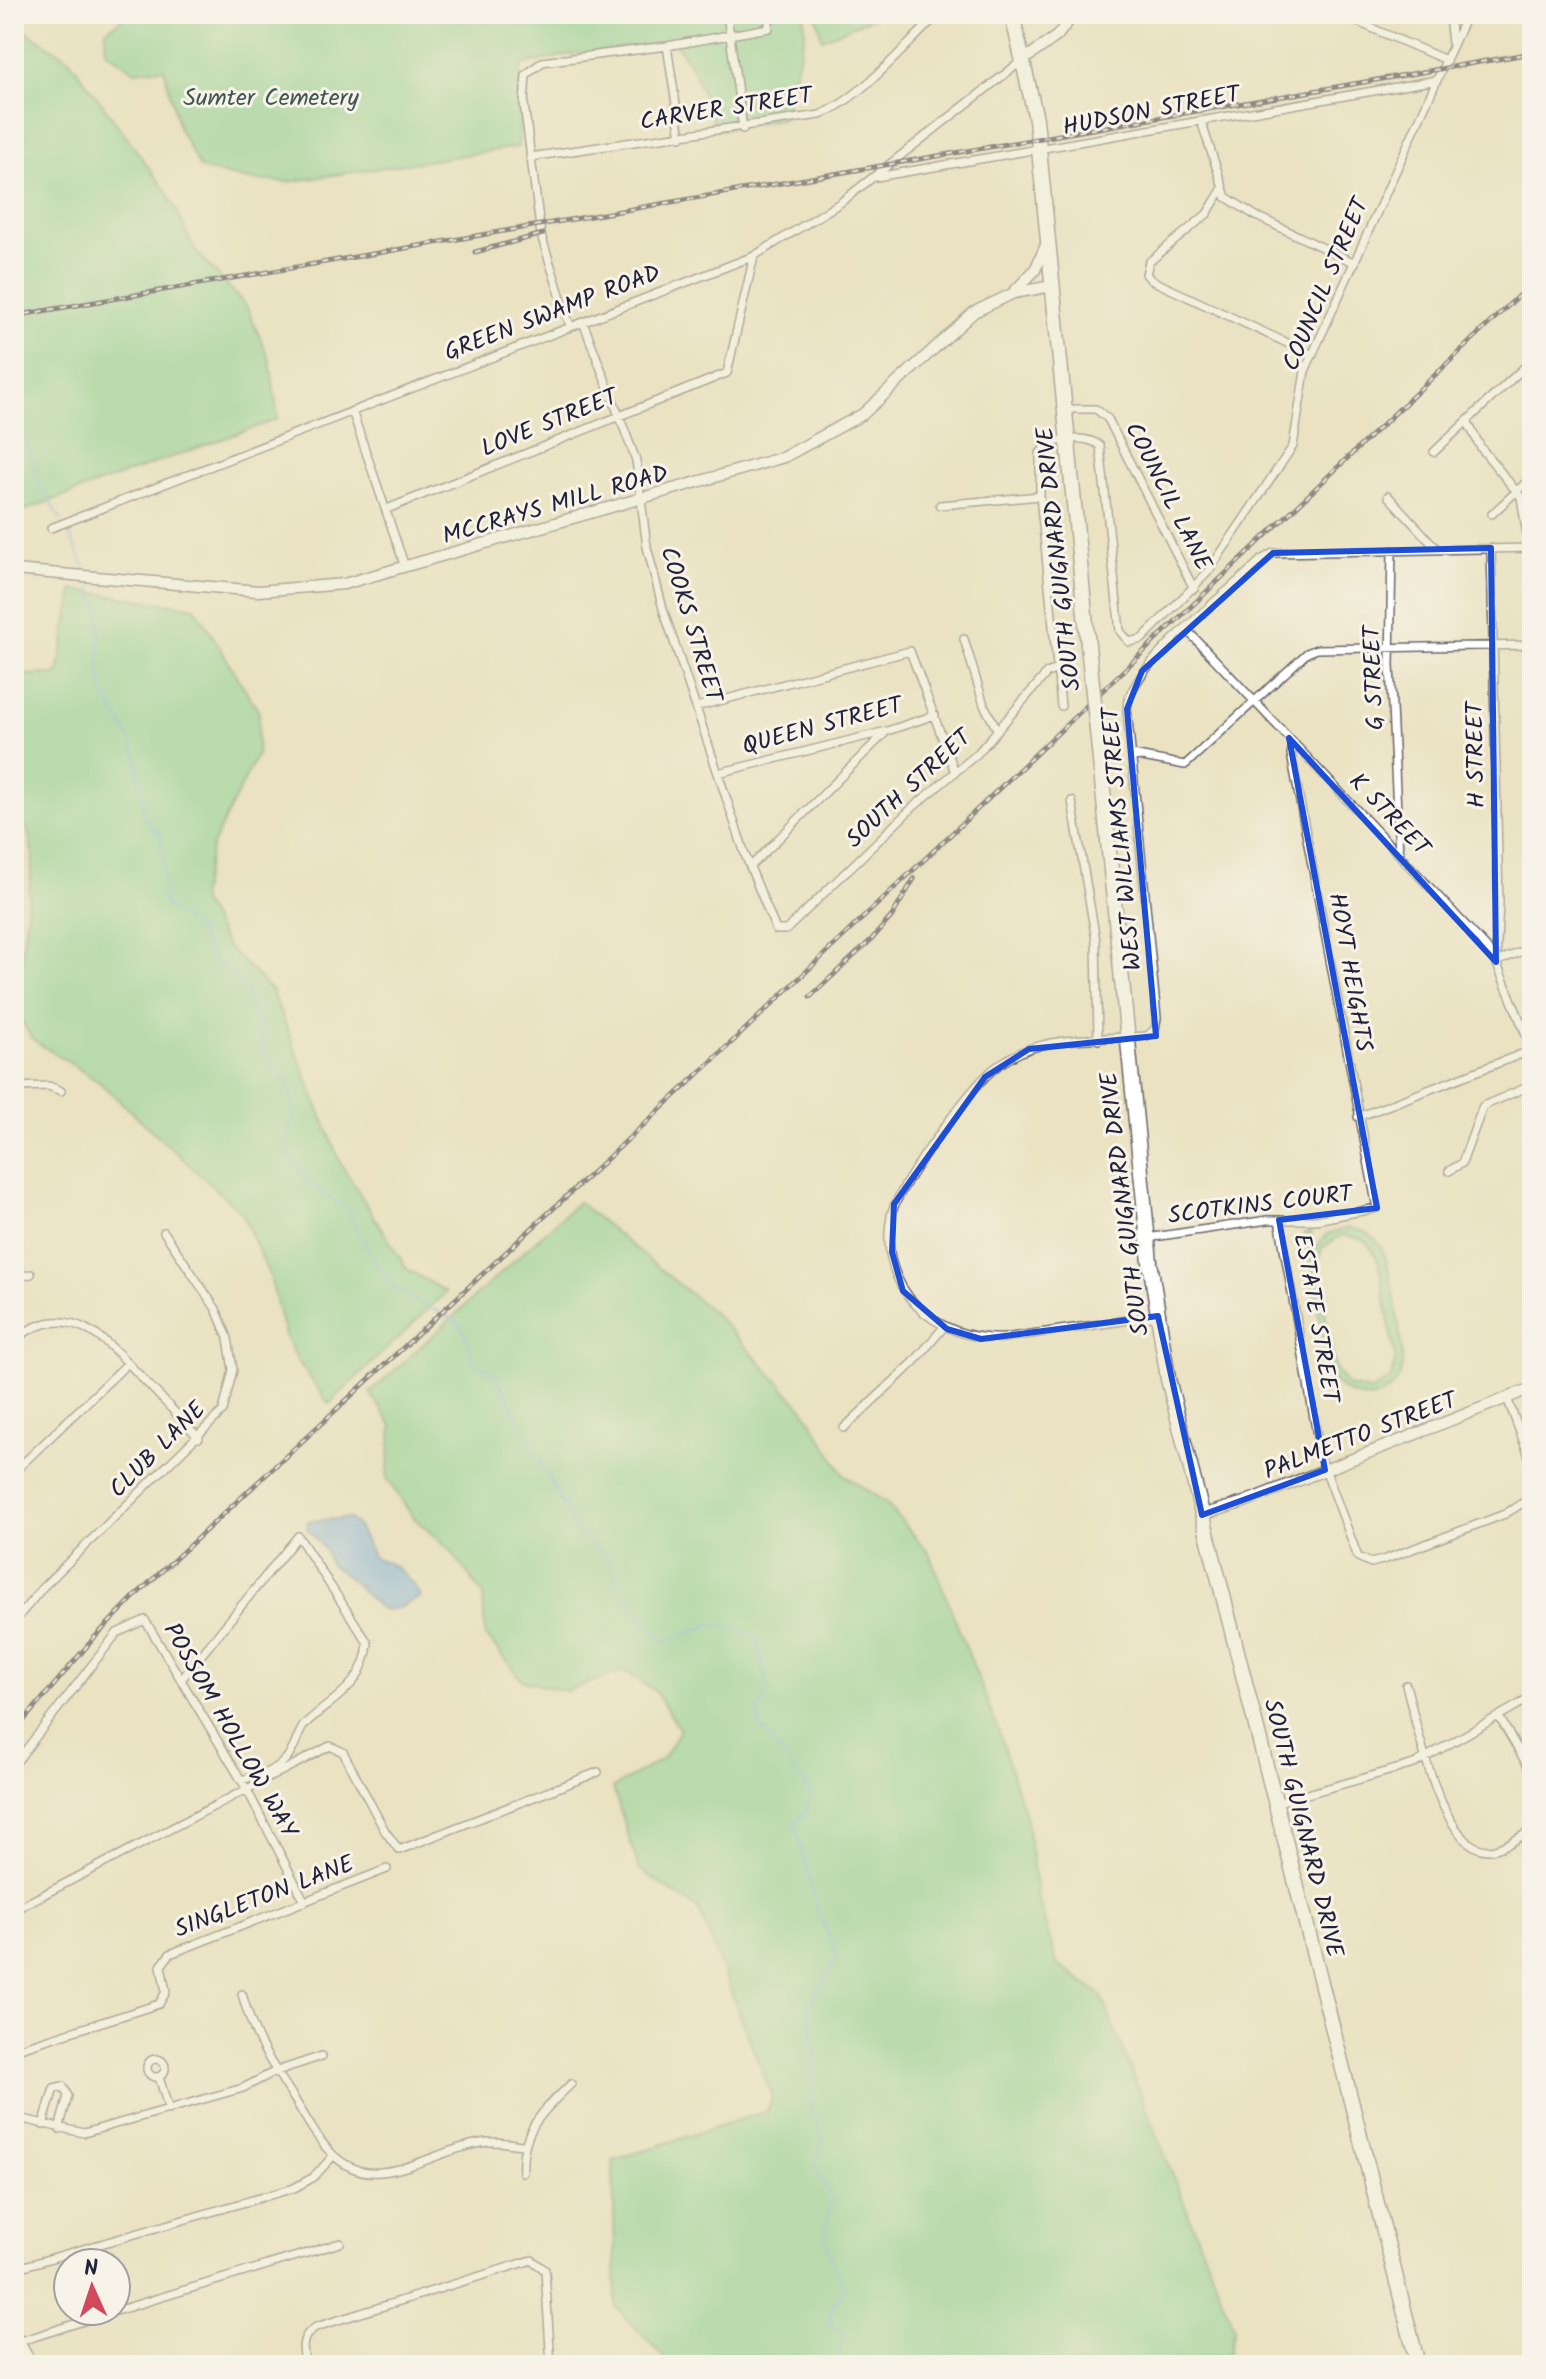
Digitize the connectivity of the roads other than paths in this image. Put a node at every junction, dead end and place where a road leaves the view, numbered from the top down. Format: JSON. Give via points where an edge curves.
{"nodes":[{"id":1,"x":727,"y":14,"type":"edge"},
{"id":2,"x":769,"y":14,"type":"edge"},
{"id":3,"x":939,"y":14,"type":"edge"},
{"id":4,"x":1012,"y":14,"type":"edge"},
{"id":5,"x":1074,"y":14,"type":"edge"},
{"id":6,"x":1339,"y":14,"type":"edge"},
{"id":7,"x":1449,"y":14,"type":"edge"},
{"id":8,"x":1467,"y":14,"type":"edge"},
{"id":9,"x":730,"y":35,"type":"junction"},
{"id":10,"x":667,"y":46,"type":"junction"},
{"id":11,"x":1452,"y":46,"type":"junction"},
{"id":12,"x":1025,"y":59,"type":"junction"},
{"id":13,"x":1446,"y":60,"type":"junction"},
{"id":14,"x":1437,"y":80,"type":"junction"},
{"id":15,"x":1201,"y":121,"type":"junction"},
{"id":16,"x":743,"y":129,"type":"junction"},
{"id":17,"x":681,"y":137,"type":"junction"},
{"id":18,"x":1039,"y":151,"type":"junction"},
{"id":19,"x":530,"y":157,"type":"junction"},
{"id":20,"x":873,"y":177,"type":"junction"},
{"id":21,"x":1221,"y":191,"type":"junction"},
{"id":22,"x":1047,"y":243,"type":"junction"},
{"id":23,"x":754,"y":256,"type":"junction"},
{"id":24,"x":1355,"y":263,"type":"junction"},
{"id":25,"x":1052,"y":286,"type":"junction"},
{"id":26,"x":1014,"y":293,"type":"junction"},
{"id":27,"x":583,"y":322,"type":"junction"},
{"id":28,"x":570,"y":326,"type":"junction"},
{"id":29,"x":1313,"y":355,"type":"junction"},
{"id":30,"x":1532,"y":360,"type":"edge"},
{"id":31,"x":1065,"y":409,"type":"junction"},
{"id":32,"x":352,"y":411,"type":"junction"},
{"id":33,"x":619,"y":415,"type":"junction"},
{"id":34,"x":1467,"y":421,"type":"junction"},
{"id":35,"x":1068,"y":441,"type":"junction"},
{"id":36,"x":1434,"y":452,"type":"dead end"},
{"id":37,"x":1532,"y":477,"type":"edge"},
{"id":38,"x":1517,"y":491,"type":"junction"},
{"id":39,"x":1040,"y":496,"type":"junction"},
{"id":40,"x":1388,"y":496,"type":"dead end"},
{"id":41,"x":642,"y":500,"type":"junction"},
{"id":42,"x":940,"y":505,"type":"dead end"},
{"id":43,"x":387,"y":509,"type":"junction"},
{"id":44,"x":1492,"y":514,"type":"dead end"},
{"id":45,"x":59,"y":525,"type":"dead end"},
{"id":46,"x":1491,"y":548,"type":"junction"},
{"id":47,"x":1530,"y":548,"type":"edge"},
{"id":48,"x":1437,"y":549,"type":"junction"},
{"id":49,"x":1392,"y":550,"type":"junction"},
{"id":50,"x":405,"y":567,"type":"junction"},
{"id":51,"x":14,"y":570,"type":"edge"},
{"id":52,"x":1194,"y":589,"type":"junction"},
{"id":53,"x":1187,"y":630,"type":"junction"},
{"id":54,"x":964,"y":639,"type":"dead end"},
{"id":55,"x":1493,"y":645,"type":"junction"},
{"id":56,"x":1532,"y":645,"type":"edge"},
{"id":57,"x":1390,"y":647,"type":"junction"},
{"id":58,"x":1057,"y":669,"type":"junction"},
{"id":59,"x":1254,"y":701,"type":"junction"},
{"id":60,"x":1061,"y":706,"type":"dead end"},
{"id":61,"x":696,"y":707,"type":"junction"},
{"id":62,"x":935,"y":715,"type":"junction"},
{"id":63,"x":997,"y":729,"type":"junction"},
{"id":64,"x":887,"y":731,"type":"junction"},
{"id":65,"x":1294,"y":743,"type":"junction"},
{"id":66,"x":1132,"y":755,"type":"junction"},
{"id":67,"x":955,"y":772,"type":"junction"},
{"id":68,"x":718,"y":773,"type":"junction"},
{"id":69,"x":1072,"y":801,"type":"dead end"},
{"id":70,"x":1399,"y":853,"type":"junction"},
{"id":71,"x":750,"y":867,"type":"junction"},
{"id":72,"x":780,"y":932,"type":"joint"},
{"id":73,"x":1532,"y":947,"type":"edge"},
{"id":74,"x":1496,"y":962,"type":"junction"},
{"id":75,"x":1128,"y":1038,"type":"junction"},
{"id":76,"x":1098,"y":1040,"type":"junction"},
{"id":77,"x":1532,"y":1049,"type":"edge"},
{"id":78,"x":1532,"y":1085,"type":"edge"},
{"id":79,"x":14,"y":1087,"type":"edge"},
{"id":80,"x":61,"y":1091,"type":"dead end"},
{"id":81,"x":1358,"y":1117,"type":"junction"},
{"id":82,"x":1449,"y":1171,"type":"dead end"},
{"id":83,"x":1377,"y":1208,"type":"joint"},
{"id":84,"x":1279,"y":1220,"type":"junction"},
{"id":85,"x":164,"y":1232,"type":"dead end"},
{"id":86,"x":1147,"y":1238,"type":"junction"},
{"id":87,"x":31,"y":1274,"type":"dead end"},
{"id":88,"x":14,"y":1278,"type":"edge"},
{"id":89,"x":1158,"y":1316,"type":"junction"},
{"id":90,"x":944,"y":1327,"type":"junction"},
{"id":91,"x":17,"y":1338,"type":"dead end"},
{"id":92,"x":128,"y":1363,"type":"junction"},
{"id":93,"x":1532,"y":1388,"type":"edge"},
{"id":94,"x":1507,"y":1398,"type":"junction"},
{"id":95,"x":844,"y":1428,"type":"dead end"},
{"id":96,"x":199,"y":1438,"type":"junction"},
{"id":97,"x":1532,"y":1464,"type":"edge"},
{"id":98,"x":1325,"y":1470,"type":"junction"},
{"id":99,"x":14,"y":1472,"type":"edge"},
{"id":100,"x":1532,"y":1497,"type":"edge"},
{"id":101,"x":1202,"y":1515,"type":"junction"},
{"id":102,"x":14,"y":1622,"type":"edge"},
{"id":103,"x":181,"y":1680,"type":"junction"},
{"id":104,"x":1406,"y":1685,"type":"dead end"},
{"id":105,"x":1532,"y":1697,"type":"edge"},
{"id":106,"x":1499,"y":1717,"type":"junction"},
{"id":107,"x":1426,"y":1758,"type":"junction"},
{"id":108,"x":14,"y":1765,"type":"edge"},
{"id":109,"x":598,"y":1772,"type":"dead end"},
{"id":110,"x":1532,"y":1773,"type":"edge"},
{"id":111,"x":241,"y":1780,"type":"junction"},
{"id":112,"x":246,"y":1788,"type":"junction"},
{"id":113,"x":1275,"y":1803,"type":"junction"},
{"id":114,"x":1532,"y":1830,"type":"edge"},
{"id":115,"x":387,"y":1869,"type":"dead end"},
{"id":116,"x":305,"y":1902,"type":"junction"},
{"id":117,"x":14,"y":1910,"type":"edge"},
{"id":118,"x":242,"y":1994,"type":"dead end"},
{"id":119,"x":14,"y":2050,"type":"edge"},
{"id":120,"x":322,"y":2056,"type":"dead end"},
{"id":121,"x":274,"y":2072,"type":"junction"},
{"id":122,"x":159,"y":2077,"type":"dead end"},
{"id":123,"x":571,"y":2084,"type":"dead end"},
{"id":124,"x":169,"y":2110,"type":"junction"},
{"id":125,"x":14,"y":2117,"type":"edge"},
{"id":126,"x":43,"y":2125,"type":"junction"},
{"id":127,"x":59,"y":2129,"type":"junction"},
{"id":128,"x":523,"y":2145,"type":"junction"},
{"id":129,"x":333,"y":2156,"type":"junction"},
{"id":130,"x":523,"y":2172,"type":"dead end"},
{"id":131,"x":340,"y":2243,"type":"dead end"},
{"id":132,"x":14,"y":2269,"type":"edge"},
{"id":133,"x":132,"y":2306,"type":"edge"},
{"id":134,"x":56,"y":2327,"type":"edge"},
{"id":135,"x":16,"y":2338,"type":"edge"},
{"id":136,"x":32,"y":2365,"type":"edge"},
{"id":137,"x":306,"y":2365,"type":"edge"},
{"id":138,"x":551,"y":2365,"type":"edge"},
{"id":139,"x":1418,"y":2365,"type":"edge"}],
"edges":[{"from":1,"to":9,"type":"street"},
{"from":2,"to":9,"type":"street","via":[[769,28]]},
{"from":3,"to":16,"type":"street","name":"CARVER STREET","via":[[839,106],[813,117]]},
{"from":4,"to":12,"type":"highway","name":"SOUTH GUIGNARD DRIVE"},
{"from":5,"to":12,"type":"street","via":[[1057,36]]},
{"from":6,"to":13,"type":"street"},
{"from":7,"to":11,"type":"street"},
{"from":8,"to":11,"type":"street","name":"COUNCIL STREET"},
{"from":9,"to":10,"type":"street"},
{"from":9,"to":16,"type":"street"},
{"from":10,"to":17,"type":"street"},
{"from":10,"to":19,"type":"street","via":[[542,62],[528,71],[523,94]]},
{"from":11,"to":13,"type":"street","name":"COUNCIL STREET"},
{"from":12,"to":18,"type":"highway","name":"SOUTH GUIGNARD DRIVE"},
{"from":12,"to":20,"type":"street","name":"GREEN SWAMP ROAD"},
{"from":13,"to":14,"type":"street","name":"COUNCIL STREET"},
{"from":14,"to":15,"type":"street","name":"HUDSON STREET"},
{"from":14,"to":24,"type":"street","name":"COUNCIL STREET"},
{"from":15,"to":18,"type":"street","name":"HUDSON STREET"},
{"from":15,"to":21,"type":"street"},
{"from":16,"to":17,"type":"street","name":"CARVER STREET"},
{"from":17,"to":19,"type":"street","name":"CARVER STREET"},
{"from":18,"to":20,"type":"street","name":"HUDSON STREET"},
{"from":18,"to":22,"type":"highway","name":"SOUTH GUIGNARD DRIVE"},
{"from":19,"to":28,"type":"street","via":[[541,235]]},
{"from":20,"to":23,"type":"street","name":"GREEN SWAMP ROAD","via":[[819,219]]},
{"from":21,"to":24,"type":"street","via":[[1243,210]]},
{"from":21,"to":29,"type":"street","via":[[1207,214],[1149,262],[1146,274]]},
{"from":22,"to":25,"type":"highway","name":"SOUTH GUIGNARD DRIVE"},
{"from":22,"to":26,"type":"street","via":[[1035,270]]},
{"from":23,"to":27,"type":"street","name":"GREEN SWAMP ROAD"},
{"from":23,"to":33,"type":"street","name":"LOVE STREET","via":[[727,373]]},
{"from":24,"to":29,"type":"street","name":"COUNCIL STREET"},
{"from":25,"to":26,"type":"street","name":"MCCRAYS MILL ROAD"},
{"from":25,"to":31,"type":"highway","name":"SOUTH GUIGNARD DRIVE"},
{"from":26,"to":41,"type":"street","name":"MCCRAYS MILL ROAD","via":[[974,312],[891,391],[825,438],[764,464]]},
{"from":27,"to":28,"type":"street","name":"GREEN SWAMP ROAD"},
{"from":27,"to":33,"type":"street","name":"COOKS STREET"},
{"from":28,"to":32,"type":"street","name":"GREEN SWAMP ROAD"},
{"from":29,"to":52,"type":"street","name":"COUNCIL STREET","via":[[1303,377],[1293,446]]},
{"from":30,"to":34,"type":"street"},
{"from":31,"to":35,"type":"highway","name":"SOUTH GUIGNARD DRIVE"},
{"from":31,"to":52,"type":"street","name":"COUNCIL LANE","via":[[1096,409],[1108,419]]},
{"from":32,"to":43,"type":"street"},
{"from":32,"to":45,"type":"street","name":"GREEN SWAMP ROAD"},
{"from":33,"to":41,"type":"street","name":"COOKS STREET","via":[[636,460]]},
{"from":33,"to":43,"type":"street","name":"LOVE STREET"},
{"from":34,"to":36,"type":"street"},
{"from":34,"to":38,"type":"street","via":[[1481,448]]},
{"from":35,"to":39,"type":"street","via":[[1051,443],[1040,453]]},
{"from":35,"to":52,"type":"street","name":"COUNCIL STREET","via":[[1090,440],[1102,451],[1120,631],[1129,642],[1142,639]]},
{"from":35,"to":75,"type":"highway","name":"SOUTH GUIGNARD DRIVE","bridge":true},
{"from":37,"to":38,"type":"street"},
{"from":38,"to":44,"type":"street"},
{"from":38,"to":47,"type":"street"},
{"from":39,"to":42,"type":"street"},
{"from":39,"to":58,"type":"street"},
{"from":40,"to":48,"type":"street"},
{"from":41,"to":50,"type":"street","name":"MCCRAYS MILL ROAD"},
{"from":41,"to":61,"type":"street","name":"COOKS STREET","via":[[652,573]]},
{"from":43,"to":50,"type":"street"},
{"from":46,"to":47,"type":"street","name":"WEST WILLIAMS STREET"},
{"from":46,"to":48,"type":"street","name":"WEST WILLIAMS STREET"},
{"from":46,"to":55,"type":"street","name":"H STREET"},
{"from":48,"to":49,"type":"street","name":"WEST WILLIAMS STREET"},
{"from":49,"to":53,"type":"street","name":"WEST WILLIAMS STREET","via":[[1273,553]]},
{"from":49,"to":57,"type":"street","name":"G STREET"},
{"from":50,"to":51,"type":"street","name":"MCCRAYS MILL ROAD","via":[[344,584],[277,592]]},
{"from":53,"to":59,"type":"street","name":"K STREET"},
{"from":53,"to":66,"type":"street","name":"WEST WILLIAMS STREET","via":[[1131,688],[1127,711]]},
{"from":54,"to":63,"type":"street"},
{"from":55,"to":56,"type":"street"},
{"from":55,"to":57,"type":"street"},
{"from":55,"to":74,"type":"street","name":"H STREET"},
{"from":57,"to":59,"type":"street","via":[[1311,651]]},
{"from":57,"to":70,"type":"street","name":"G STREET"},
{"from":58,"to":60,"type":"street"},
{"from":58,"to":63,"type":"street","name":"SOUTH STREET","via":[[1047,673]]},
{"from":59,"to":65,"type":"street","name":"K STREET"},
{"from":59,"to":66,"type":"street","via":[[1185,765]]},
{"from":61,"to":62,"type":"street","via":[[910,651]]},
{"from":61,"to":68,"type":"street","name":"COOKS STREET"},
{"from":62,"to":64,"type":"street","name":"QUEEN STREET"},
{"from":62,"to":67,"type":"street"},
{"from":63,"to":67,"type":"street","name":"SOUTH STREET"},
{"from":64,"to":68,"type":"street","name":"QUEEN STREET"},
{"from":64,"to":71,"type":"street"},
{"from":65,"to":70,"type":"street","name":"K STREET"},
{"from":65,"to":81,"type":"street","name":"HOYT HEIGHTS","via":[[1291,754]]},
{"from":66,"to":75,"type":"street","name":"WEST WILLIAMS STREET","via":[[1157,1018],[1152,1034]]},
{"from":67,"to":72,"type":"street","name":"SOUTH STREET"},
{"from":68,"to":71,"type":"street","name":"COOKS STREET"},
{"from":69,"to":76,"type":"street","via":[[1096,940]]},
{"from":70,"to":74,"type":"street","name":"K STREET"},
{"from":71,"to":72,"type":"street","name":"COOKS STREET"},
{"from":73,"to":74,"type":"street"},
{"from":74,"to":77,"type":"street","name":"K STREET"},
{"from":75,"to":76,"type":"street"},
{"from":75,"to":86,"type":"highway","name":"SOUTH GUIGNARD DRIVE"},
{"from":76,"to":90,"type":"street","via":[[1038,1047],[992,1070],[894,1204],[890,1235],[898,1282]]},
{"from":77,"to":81,"type":"street"},
{"from":78,"to":82,"type":"street","via":[[1483,1106],[1462,1163]]},
{"from":79,"to":80,"type":"street"},
{"from":81,"to":83,"type":"street","name":"HOYT HEIGHTS"},
{"from":83,"to":84,"type":"street","name":"SCOTKINS COURT","via":[[1316,1220]]},
{"from":84,"to":86,"type":"street","name":"SCOTKINS COURT"},
{"from":84,"to":98,"type":"street","name":"ESTATE STREET"},
{"from":85,"to":96,"type":"street","name":"CLUB LANE","via":[[216,1309],[232,1356],[223,1411]]},
{"from":86,"to":89,"type":"highway","name":"SOUTH GUIGNARD DRIVE"},
{"from":87,"to":88,"type":"street"},
{"from":89,"to":90,"type":"street","via":[[1004,1338],[981,1339]]},
{"from":89,"to":101,"type":"highway","name":"SOUTH GUIGNARD DRIVE"},
{"from":90,"to":95,"type":"street"},
{"from":91,"to":92,"type":"street","via":[[34,1326],[79,1326],[103,1337]]},
{"from":92,"to":96,"type":"street"},
{"from":92,"to":99,"type":"street"},
{"from":93,"to":94,"type":"street","name":"PALMETTO STREET"},
{"from":94,"to":97,"type":"street"},
{"from":94,"to":98,"type":"street","name":"PALMETTO STREET"},
{"from":96,"to":102,"type":"street","name":"CLUB LANE","via":[[43,1587]]},
{"from":98,"to":100,"type":"street","name":"ESTATE STREET","via":[[1356,1554],[1371,1563],[1505,1514]]},
{"from":98,"to":101,"type":"street","name":"PALMETTO STREET"},
{"from":101,"to":113,"type":"highway","name":"SOUTH GUIGNARD DRIVE"},
{"from":103,"to":108,"type":"street","name":"POSSOM HOLLOW WAY","via":[[145,1620],[117,1633]]},
{"from":103,"to":111,"type":"street","name":"POSSOM HOLLOW WAY"},
{"from":103,"to":111,"type":"street","via":[[298,1536],[368,1649],[364,1666],[346,1692],[302,1728],[285,1761]]},
{"from":104,"to":107,"type":"street"},
{"from":105,"to":106,"type":"street"},
{"from":106,"to":107,"type":"street"},
{"from":106,"to":110,"type":"street"},
{"from":107,"to":113,"type":"street","via":[[1394,1772]]},
{"from":107,"to":114,"type":"street","via":[[1450,1819],[1474,1845],[1493,1849]]},
{"from":109,"to":112,"type":"street","via":[[405,1850],[392,1843],[337,1746],[327,1746]]},
{"from":111,"to":112,"type":"street","name":"POSSOM HOLLOW WAY"},
{"from":112,"to":116,"type":"street","name":"POSSOM HOLLOW WAY"},
{"from":112,"to":117,"type":"street"},
{"from":113,"to":139,"type":"highway","name":"SOUTH GUIGNARD DRIVE"},
{"from":115,"to":116,"type":"street","name":"SINGLETON LANE"},
{"from":116,"to":119,"type":"street","name":"SINGLETON LANE","via":[[170,1954],[161,1966],[166,1992],[159,2004]]},
{"from":118,"to":121,"type":"street"},
{"from":120,"to":121,"type":"street"},
{"from":121,"to":124,"type":"street","via":[[243,2088]]},
{"from":121,"to":129,"type":"street"},
{"from":122,"to":124,"type":"street"},
{"from":123,"to":128,"type":"street","via":[[533,2123]]},
{"from":124,"to":127,"type":"street","via":[[84,2133]]},
{"from":125,"to":126,"type":"street"},
{"from":126,"to":127,"type":"street"},
{"from":126,"to":127,"type":"street","via":[[54,2088],[63,2086],[68,2092]]},
{"from":128,"to":129,"type":"street","via":[[473,2144],[370,2173]]},
{"from":128,"to":130,"type":"street"},
{"from":129,"to":132,"type":"street","via":[[314,2177],[294,2188]]},
{"from":131,"to":133,"type":"street"},
{"from":134,"to":135,"type":"street"},
{"from":135,"to":136,"type":"street"},
{"from":137,"to":138,"type":"street","via":[[304,2338],[316,2327],[532,2260],[545,2270]]}]}
